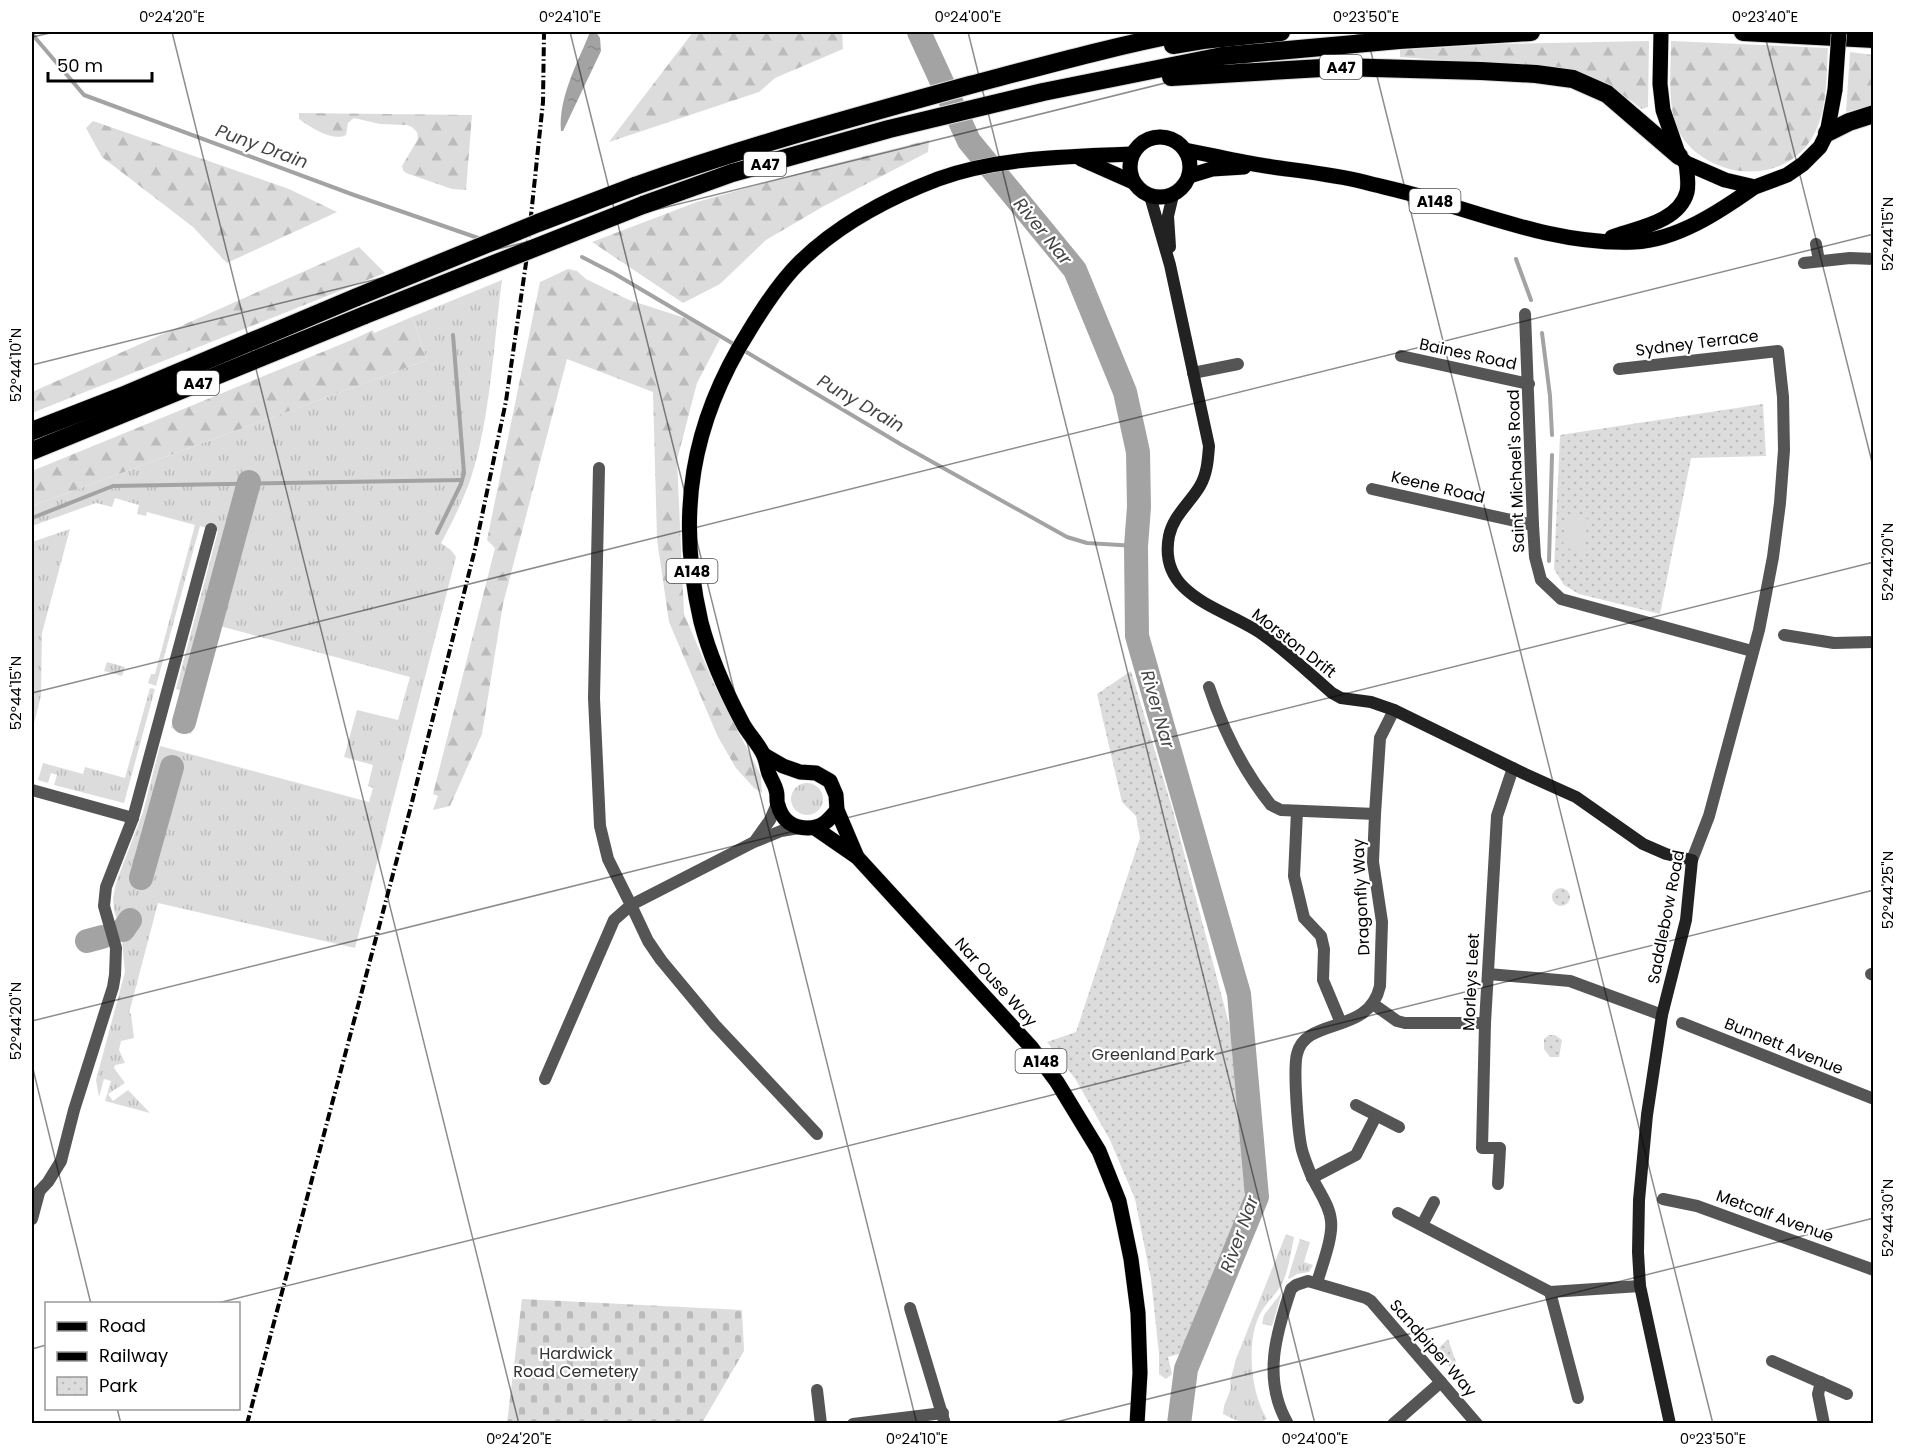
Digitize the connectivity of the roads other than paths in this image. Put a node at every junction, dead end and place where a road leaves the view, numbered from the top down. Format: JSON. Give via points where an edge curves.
{"nodes":[{"id":1,"x":1187,"y":32,"type":"edge"},
{"id":2,"x":1281,"y":32,"type":"edge"},
{"id":3,"x":1532,"y":32,"type":"edge"},
{"id":4,"x":1661,"y":32,"type":"edge"},
{"id":5,"x":1743,"y":32,"type":"edge"},
{"id":6,"x":1839,"y":32,"type":"edge"},
{"id":7,"x":1874,"y":39,"type":"edge"},
{"id":8,"x":1006,"y":76,"type":"junction"},
{"id":9,"x":1043,"y":92,"type":"junction"},
{"id":10,"x":1874,"y":114,"type":"edge"},
{"id":11,"x":1827,"y":133,"type":"junction"},
{"id":12,"x":1185,"y":150,"type":"junction"},
{"id":13,"x":1131,"y":154,"type":"junction"},
{"id":14,"x":1076,"y":157,"type":"junction"},
{"id":15,"x":1683,"y":160,"type":"junction"},
{"id":16,"x":1265,"y":165,"type":"junction"},
{"id":17,"x":1189,"y":176,"type":"junction"},
{"id":18,"x":1133,"y":182,"type":"junction"},
{"id":19,"x":1753,"y":188,"type":"junction"},
{"id":20,"x":1173,"y":195,"type":"junction"},
{"id":21,"x":1150,"y":196,"type":"junction"},
{"id":22,"x":1603,"y":240,"type":"junction"},
{"id":23,"x":1816,"y":244,"type":"dead end"},
{"id":24,"x":1874,"y":259,"type":"edge"},
{"id":25,"x":1819,"y":261,"type":"junction"},
{"id":26,"x":1804,"y":263,"type":"dead end"},
{"id":27,"x":1170,"y":265,"type":"junction"},
{"id":28,"x":1525,"y":314,"type":"dead end"},
{"id":29,"x":1778,"y":351,"type":"joint"},
{"id":30,"x":1401,"y":356,"type":"dead end"},
{"id":31,"x":1238,"y":364,"type":"dead end"},
{"id":32,"x":1619,"y":369,"type":"dead end"},
{"id":33,"x":1193,"y":373,"type":"junction"},
{"id":34,"x":1529,"y":384,"type":"junction"},
{"id":35,"x":32,"y":431,"type":"edge"},
{"id":36,"x":32,"y":451,"type":"edge"},
{"id":37,"x":599,"y":468,"type":"dead end"},
{"id":38,"x":1372,"y":489,"type":"dead end"},
{"id":39,"x":1533,"y":525,"type":"junction"},
{"id":40,"x":212,"y":529,"type":"dead end"},
{"id":41,"x":1784,"y":635,"type":"dead end"},
{"id":42,"x":1874,"y":642,"type":"edge"},
{"id":43,"x":1752,"y":651,"type":"junction"},
{"id":44,"x":1209,"y":687,"type":"dead end"},
{"id":45,"x":1394,"y":710,"type":"junction"},
{"id":46,"x":764,"y":755,"type":"junction"},
{"id":47,"x":1513,"y":768,"type":"junction"},
{"id":48,"x":800,"y":772,"type":"junction"},
{"id":49,"x":32,"y":790,"type":"edge"},
{"id":50,"x":777,"y":798,"type":"junction"},
{"id":51,"x":837,"y":810,"type":"junction"},
{"id":52,"x":1297,"y":811,"type":"junction"},
{"id":53,"x":1375,"y":814,"type":"junction"},
{"id":54,"x":133,"y":818,"type":"junction"},
{"id":55,"x":799,"y":828,"type":"junction"},
{"id":56,"x":815,"y":828,"type":"junction"},
{"id":57,"x":754,"y":842,"type":"junction"},
{"id":58,"x":857,"y":857,"type":"junction"},
{"id":59,"x":1692,"y":860,"type":"junction"},
{"id":60,"x":631,"y":905,"type":"junction"},
{"id":61,"x":1488,"y":974,"type":"junction"},
{"id":62,"x":1373,"y":1004,"type":"junction"},
{"id":63,"x":1662,"y":1015,"type":"junction"},
{"id":64,"x":1341,"y":1023,"type":"junction"},
{"id":65,"x":1485,"y":1023,"type":"junction"},
{"id":66,"x":1682,"y":1023,"type":"dead end"},
{"id":67,"x":545,"y":1079,"type":"dead end"},
{"id":68,"x":1874,"y":1099,"type":"edge"},
{"id":69,"x":1356,"y":1105,"type":"dead end"},
{"id":70,"x":1376,"y":1116,"type":"junction"},
{"id":71,"x":1399,"y":1127,"type":"dead end"},
{"id":72,"x":817,"y":1134,"type":"dead end"},
{"id":73,"x":1312,"y":1178,"type":"junction"},
{"id":74,"x":1498,"y":1184,"type":"dead end"},
{"id":75,"x":35,"y":1196,"type":"edge"},
{"id":76,"x":1663,"y":1199,"type":"dead end"},
{"id":77,"x":1434,"y":1202,"type":"dead end"},
{"id":78,"x":1398,"y":1213,"type":"dead end"},
{"id":79,"x":32,"y":1219,"type":"edge"},
{"id":80,"x":1422,"y":1225,"type":"junction"},
{"id":81,"x":1874,"y":1270,"type":"edge"},
{"id":82,"x":1317,"y":1283,"type":"junction"},
{"id":83,"x":1641,"y":1287,"type":"junction"},
{"id":84,"x":1550,"y":1292,"type":"junction"},
{"id":85,"x":910,"y":1308,"type":"dead end"},
{"id":86,"x":1772,"y":1361,"type":"dead end"},
{"id":87,"x":1441,"y":1382,"type":"junction"},
{"id":88,"x":1821,"y":1382,"type":"junction"},
{"id":89,"x":817,"y":1390,"type":"dead end"},
{"id":90,"x":1847,"y":1394,"type":"dead end"},
{"id":91,"x":1578,"y":1398,"type":"dead end"},
{"id":92,"x":944,"y":1418,"type":"edge"},
{"id":93,"x":821,"y":1424,"type":"edge"},
{"id":94,"x":853,"y":1424,"type":"edge"},
{"id":95,"x":1137,"y":1424,"type":"edge"},
{"id":96,"x":1288,"y":1424,"type":"edge"},
{"id":97,"x":1393,"y":1424,"type":"edge"},
{"id":98,"x":1477,"y":1424,"type":"edge"},
{"id":99,"x":1670,"y":1424,"type":"edge"},
{"id":100,"x":1824,"y":1424,"type":"edge"}],
"edges":[{"from":1,"to":8,"type":"highway","number":"A47"},
{"from":2,"to":8,"type":"highway","number":"A47","via":[[1203,40]]},
{"from":3,"to":9,"type":"highway","number":"A47","via":[[1222,57]]},
{"from":4,"to":15,"type":"main road","number":"A148","via":[[1660,84],[1665,121]]},
{"from":5,"to":7,"type":"highway"},
{"from":6,"to":11,"type":"main road","number":"A148","bridge":true},
{"from":8,"to":35,"type":"highway","number":"A47","bridge":true,"via":[[723,155],[635,186]]},
{"from":9,"to":15,"type":"highway","number":"A47","via":[[1191,75],[1339,67],[1536,74],[1573,79],[1607,94]]},
{"from":9,"to":36,"type":"highway","number":"A47","bridge":true,"via":[[732,173],[365,315]]},
{"from":10,"to":11,"type":"highway"},
{"from":11,"to":19,"type":"main road","number":"A148","via":[[1820,147],[1803,164]]},
{"from":12,"to":13,"type":"main road","via":[[1174,140],[1157,136],[1142,141]]},
{"from":12,"to":16,"type":"main road","number":"A148"},
{"from":12,"to":17,"type":"main road"},
{"from":13,"to":14,"type":"main road","number":"A148"},
{"from":13,"to":18,"type":"main road"},
{"from":14,"to":18,"type":"main road","number":"A148"},
{"from":14,"to":46,"type":"main road","number":"A148","via":[[971,170],[895,196],[825,240],[797,265],[760,313],[723,375],[705,422],[695,464],[690,493],[690,554],[709,652],[743,723]]},
{"from":15,"to":19,"type":"main road"},
{"from":15,"to":22,"type":"main road","number":"A148","via":[[1687,190],[1674,212]]},
{"from":16,"to":17,"type":"main road","number":"A148","via":[[1212,169]]},
{"from":16,"to":22,"type":"main road","number":"A148","via":[[1330,173],[1534,230]]},
{"from":17,"to":20,"type":"main road"},
{"from":18,"to":21,"type":"main road"},
{"from":19,"to":22,"type":"main road","number":"A148","via":[[1728,206],[1674,233],[1634,242]]},
{"from":20,"to":21,"type":"main road"},
{"from":20,"to":27,"type":"street","name":"Morston Drift","via":[[1168,216]]},
{"from":21,"to":27,"type":"street","name":"Morston Drift"},
{"from":23,"to":25,"type":"street"},
{"from":24,"to":25,"type":"street"},
{"from":25,"to":26,"type":"street"},
{"from":27,"to":33,"type":"street","name":"Morston Drift"},
{"from":28,"to":34,"type":"street","name":"Saint Michael's Road"},
{"from":29,"to":32,"type":"street","name":"Sydney Terrace"},
{"from":29,"to":43,"type":"street","name":"Saddlebow Road","via":[[1784,450],[1780,503],[1773,557]]},
{"from":30,"to":34,"type":"street","name":"Baines Road"},
{"from":31,"to":33,"type":"street"},
{"from":33,"to":45,"type":"street","name":"Morston Drift","via":[[1209,446],[1204,477],[1169,537],[1170,564],[1180,585],[1204,604],[1263,635],[1332,693]]},
{"from":34,"to":39,"type":"street","name":"Saint Michael's Road"},
{"from":37,"to":60,"type":"street","via":[[594,698],[600,826],[608,859]]},
{"from":38,"to":39,"type":"street","name":"Keene Road"},
{"from":39,"to":43,"type":"street","name":"Saint Michael's Road","via":[[1535,557],[1542,580],[1562,599]]},
{"from":40,"to":54,"type":"street"},
{"from":41,"to":42,"type":"street","via":[[1834,643]]},
{"from":43,"to":59,"type":"street","name":"Saddlebow Road","via":[[1709,816]]},
{"from":44,"to":52,"type":"street","via":[[1232,747],[1264,796],[1281,810]]},
{"from":45,"to":47,"type":"street","name":"Morston Drift"},
{"from":45,"to":53,"type":"street","name":"Dragonfly Way","via":[[1380,738]]},
{"from":46,"to":48,"type":"main road","name":"Nar Ouse Way","number":"A148"},
{"from":46,"to":50,"type":"main road","number":"A148"},
{"from":47,"to":59,"type":"street","name":"Morston Drift","via":[[1576,797],[1643,844]]},
{"from":47,"to":61,"type":"street","name":"Morleys Leet","via":[[1497,816]]},
{"from":48,"to":50,"type":"main road","via":[[786,780]]},
{"from":48,"to":51,"type":"main road","name":"Nar Ouse Way","number":"A148","via":[[816,774],[830,782]]},
{"from":49,"to":54,"type":"street"},
{"from":50,"to":55,"type":"main road","number":"A148","via":[[788,823]]},
{"from":50,"to":57,"type":"street","via":[[770,820]]},
{"from":51,"to":56,"type":"main road","via":[[829,821]]},
{"from":51,"to":58,"type":"main road","name":"Nar Ouse Way","number":"A148"},
{"from":52,"to":53,"type":"street"},
{"from":52,"to":64,"type":"street","via":[[1294,876],[1304,918],[1321,936],[1323,980]]},
{"from":53,"to":62,"type":"street","name":"Dragonfly Way","via":[[1373,862],[1382,922],[1380,986]]},
{"from":54,"to":75,"type":"street","via":[[106,888],[104,906],[116,948],[113,987],[61,1161]]},
{"from":55,"to":56,"type":"main road"},
{"from":55,"to":57,"type":"street"},
{"from":56,"to":58,"type":"main road","name":"Nar Ouse Way","number":"A148"},
{"from":57,"to":60,"type":"street"},
{"from":58,"to":95,"type":"main road","name":"Nar Ouse Way","number":"A148","via":[[1031,1047],[1099,1151],[1119,1201],[1131,1259],[1140,1363]]},
{"from":59,"to":63,"type":"street","name":"Saddlebow Road","via":[[1686,920]]},
{"from":60,"to":67,"type":"street","via":[[614,920]]},
{"from":60,"to":72,"type":"street","via":[[660,960]]},
{"from":61,"to":63,"type":"street","via":[[1570,981]]},
{"from":61,"to":65,"type":"street","name":"Morleys Leet"},
{"from":62,"to":64,"type":"street","via":[[1354,1019]]},
{"from":62,"to":65,"type":"street","via":[[1406,1023]]},
{"from":63,"to":83,"type":"street","name":"Saddlebow Road","via":[[1639,1200]]},
{"from":64,"to":73,"type":"street","via":[[1311,1035],[1297,1052],[1301,1148]]},
{"from":65,"to":74,"type":"street","name":"Morleys Leet","via":[[1482,1148],[1500,1148]]},
{"from":66,"to":68,"type":"street","name":"Bunnett Avenue"},
{"from":69,"to":70,"type":"street"},
{"from":70,"to":71,"type":"street"},
{"from":70,"to":73,"type":"street","via":[[1356,1155]]},
{"from":73,"to":82,"type":"street","via":[[1331,1217],[1332,1228]]},
{"from":75,"to":79,"type":"street"},
{"from":76,"to":81,"type":"street","name":"Metcalf Avenue","via":[[1697,1206]]},
{"from":77,"to":80,"type":"street"},
{"from":78,"to":80,"type":"street"},
{"from":80,"to":84,"type":"street"},
{"from":82,"to":87,"type":"street","name":"Sandpiper Way","via":[[1371,1301]]},
{"from":82,"to":96,"type":"street","via":[[1302,1282],[1291,1289],[1275,1338],[1276,1390]]},
{"from":83,"to":84,"type":"street"},
{"from":83,"to":99,"type":"street","name":"Saddlebow Road"},
{"from":84,"to":91,"type":"street"},
{"from":85,"to":92,"type":"street"},
{"from":86,"to":88,"type":"street"},
{"from":87,"to":97,"type":"street"},
{"from":87,"to":98,"type":"street","name":"Sandpiper Way"},
{"from":88,"to":90,"type":"street"},
{"from":88,"to":100,"type":"street","via":[[1818,1394]]},
{"from":89,"to":93,"type":"street"},
{"from":92,"to":94,"type":"street"}]}
